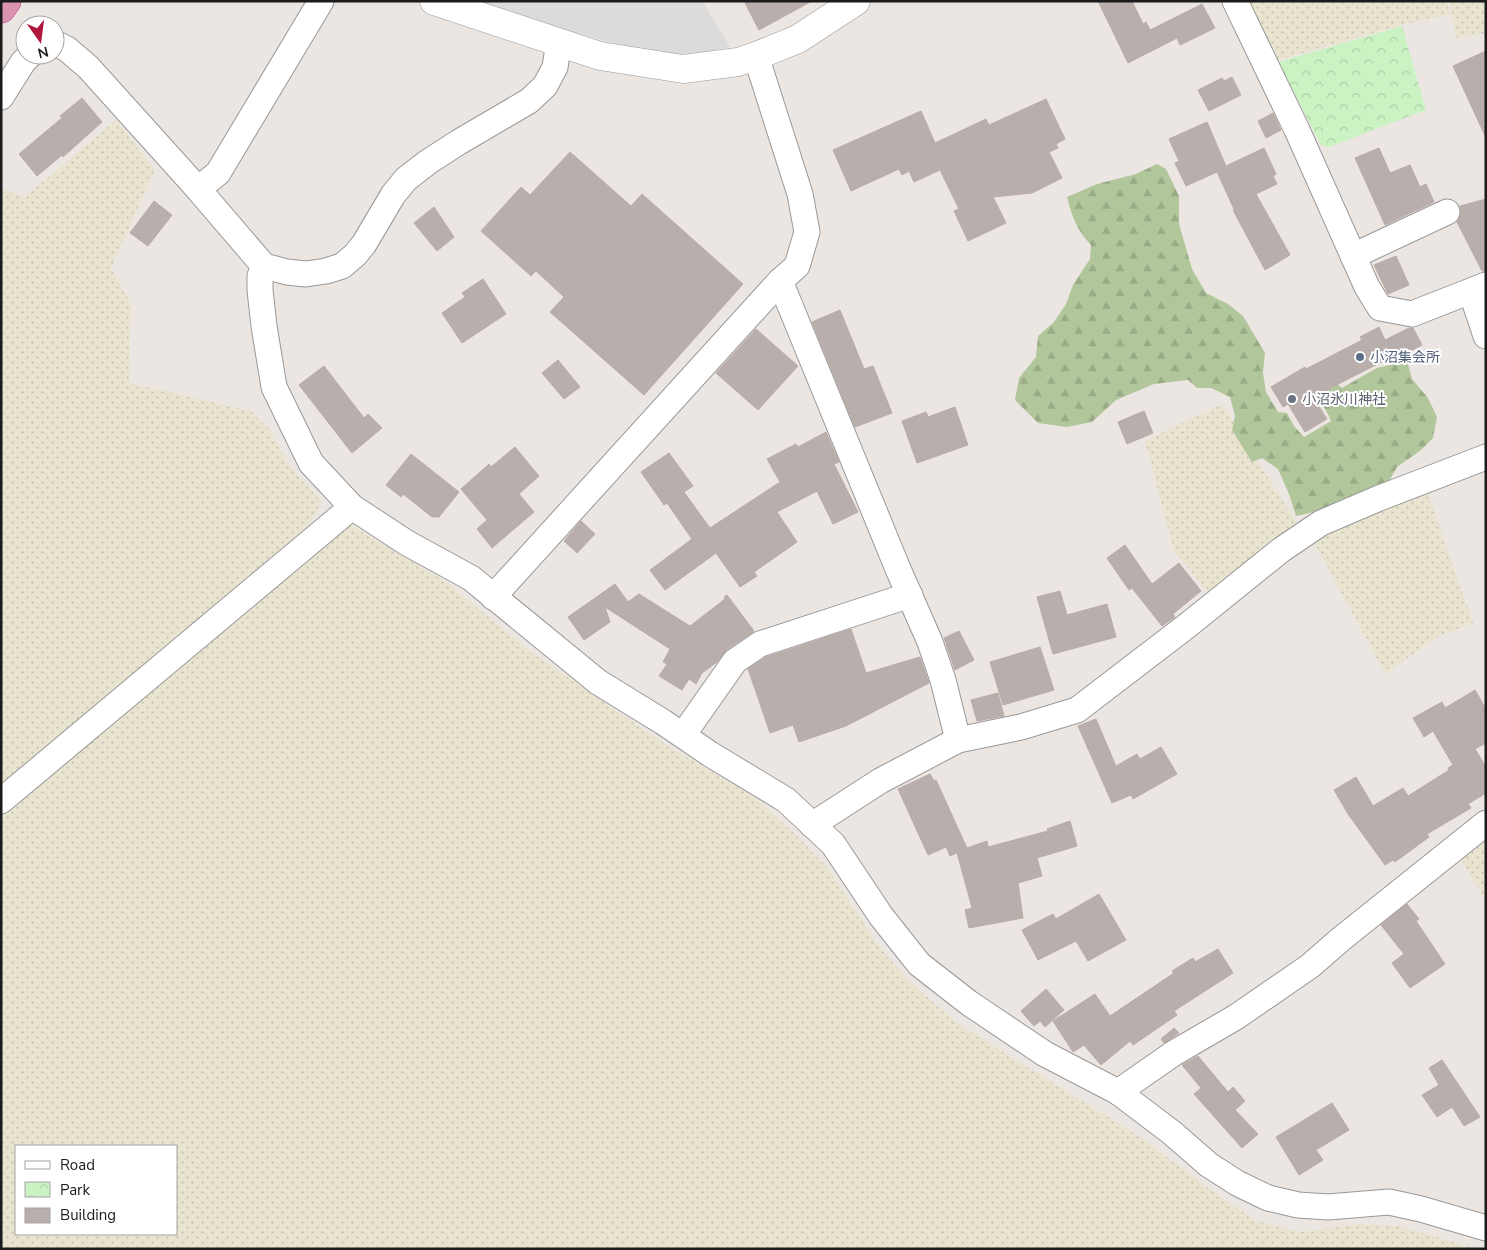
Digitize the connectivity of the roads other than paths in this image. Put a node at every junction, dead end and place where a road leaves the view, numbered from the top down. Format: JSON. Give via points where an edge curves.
{"nodes":[{"id":1,"x":7,"y":1,"type":"edge"},
{"id":2,"x":321,"y":1,"type":"edge"},
{"id":3,"x":434,"y":1,"type":"edge"},
{"id":4,"x":1235,"y":1,"type":"edge"},
{"id":5,"x":839,"y":6,"type":"edge"},
{"id":6,"x":1,"y":9,"type":"edge"},
{"id":7,"x":559,"y":42,"type":"junction"},
{"id":8,"x":65,"y":48,"type":"edge"},
{"id":9,"x":756,"y":56,"type":"junction"},
{"id":10,"x":21,"y":65,"type":"edge"},
{"id":11,"x":1,"y":97,"type":"edge"},
{"id":12,"x":198,"y":189,"type":"junction"},
{"id":13,"x":1447,"y":212,"type":"dead end"},
{"id":14,"x":1353,"y":256,"type":"junction"},
{"id":15,"x":264,"y":266,"type":"junction"},
{"id":16,"x":780,"y":281,"type":"junction"},
{"id":17,"x":1478,"y":288,"type":"edge"},
{"id":18,"x":1486,"y":336,"type":"edge"},
{"id":19,"x":1486,"y":457,"type":"edge"},
{"id":20,"x":352,"y":507,"type":"junction"},
{"id":21,"x":910,"y":595,"type":"junction"},
{"id":22,"x":494,"y":597,"type":"junction"},
{"id":23,"x":683,"y":735,"type":"junction"},
{"id":24,"x":958,"y":740,"type":"junction"},
{"id":25,"x":1,"y":801,"type":"edge"},
{"id":26,"x":1486,"y":823,"type":"edge"},
{"id":27,"x":812,"y":825,"type":"junction"},
{"id":28,"x":1118,"y":1092,"type":"junction"},
{"id":29,"x":1486,"y":1228,"type":"edge"}],
"edges":[{"from":1,"to":6,"type":"highway"},
{"from":2,"to":12,"type":"street","via":[[218,173]]},
{"from":3,"to":7,"type":"street"},
{"from":4,"to":14,"type":"street","via":[[1298,130]]},
{"from":5,"to":9,"type":"street","via":[[798,39]]},
{"from":7,"to":9,"type":"street","via":[[600,56],[683,69],[738,62]]},
{"from":7,"to":15,"type":"street","via":[[554,67],[545,86],[529,101],[458,142],[406,179],[364,244],[342,266],[306,274]]},
{"from":8,"to":12,"type":"street","via":[[88,67]]},
{"from":9,"to":16,"type":"street","via":[[800,194],[807,232],[797,266]]},
{"from":10,"to":11,"type":"street"},
{"from":12,"to":15,"type":"street"},
{"from":13,"to":14,"type":"street"},
{"from":14,"to":17,"type":"street","via":[[1380,308],[1412,314]]},
{"from":15,"to":20,"type":"street","via":[[260,290],[274,387],[311,463]]},
{"from":16,"to":21,"type":"street"},
{"from":16,"to":22,"type":"street"},
{"from":17,"to":18,"type":"street"},
{"from":19,"to":24,"type":"street","via":[[1321,523],[1281,550],[1077,710],[1021,727]]},
{"from":20,"to":22,"type":"street","via":[[407,543],[471,578]]},
{"from":20,"to":25,"type":"street"},
{"from":21,"to":23,"type":"street","via":[[760,644],[734,661]]},
{"from":21,"to":24,"type":"street","via":[[943,680]]},
{"from":22,"to":23,"type":"street","via":[[598,682]]},
{"from":23,"to":27,"type":"street","via":[[786,800]]},
{"from":24,"to":27,"type":"street","via":[[880,781]]},
{"from":26,"to":28,"type":"street","via":[[1310,966],[1236,1018],[1174,1053]]},
{"from":27,"to":28,"type":"street","via":[[832,844],[881,916],[919,964],[969,1003],[1045,1054]]},
{"from":28,"to":29,"type":"street","via":[[1209,1165],[1237,1184],[1268,1198],[1328,1207],[1389,1202]]}]}
